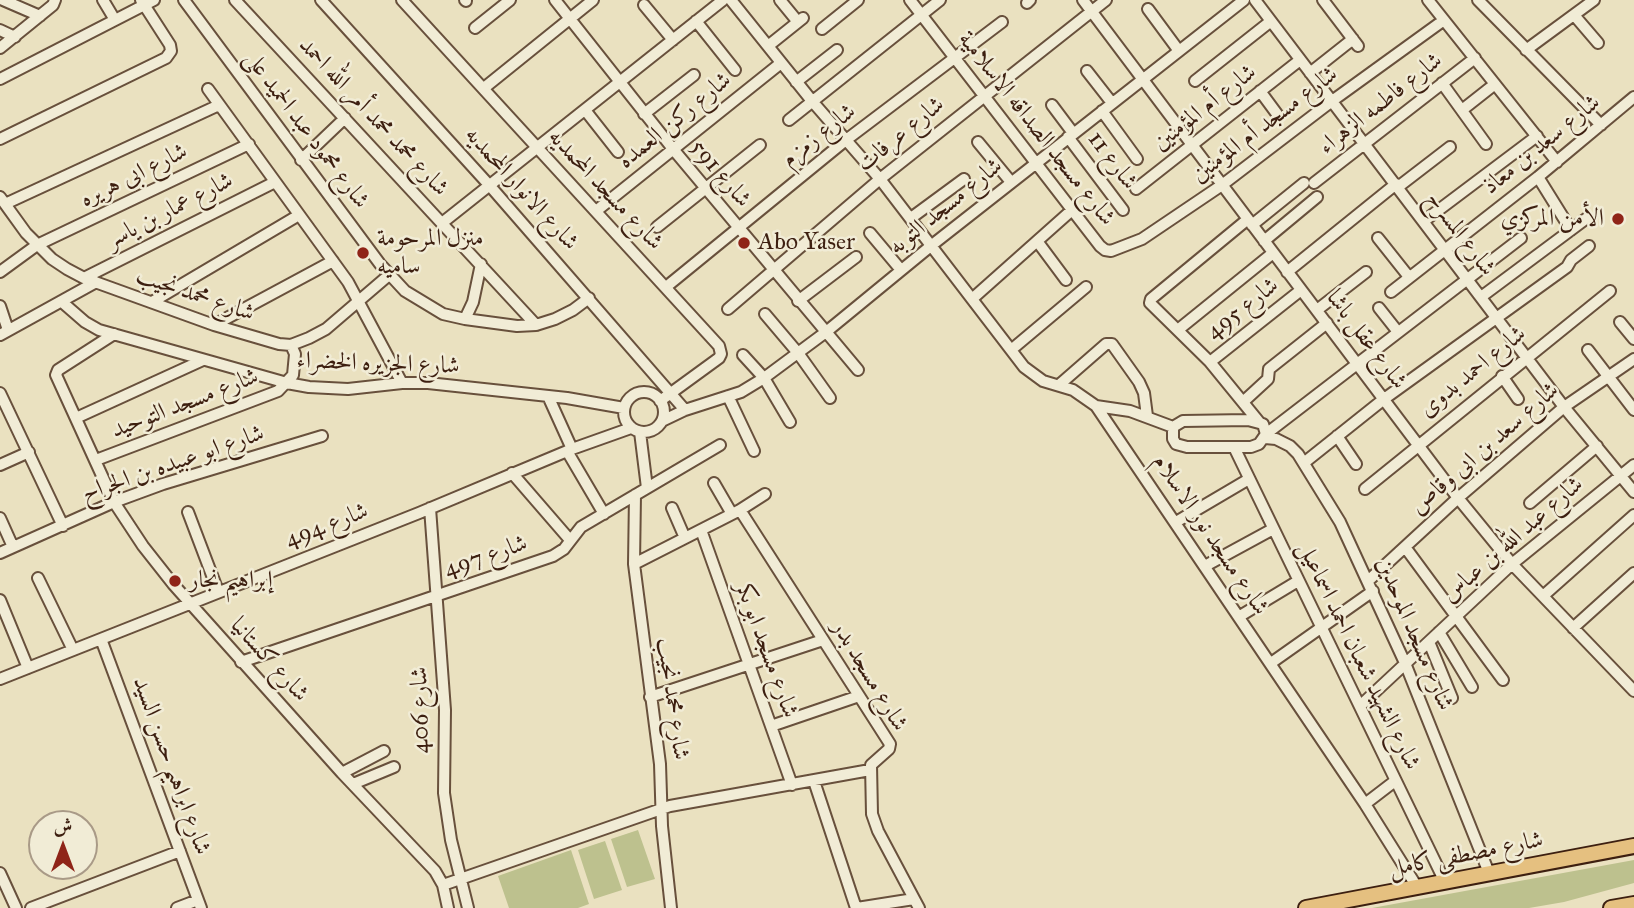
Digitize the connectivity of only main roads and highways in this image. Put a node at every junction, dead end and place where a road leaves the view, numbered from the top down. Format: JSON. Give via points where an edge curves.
{"nodes":[{"id":1,"x":1634,"y":846,"type":"edge"},
{"id":2,"x":1634,"y":904,"type":"edge"},
{"id":3,"x":1318,"y":907,"type":"edge"},
{"id":4,"x":1611,"y":908,"type":"edge"}],
"edges":[{"from":1,"to":3,"type":"main road","name":"شارع مصطفى كامل"},
{"from":2,"to":4,"type":"main road"}]}
